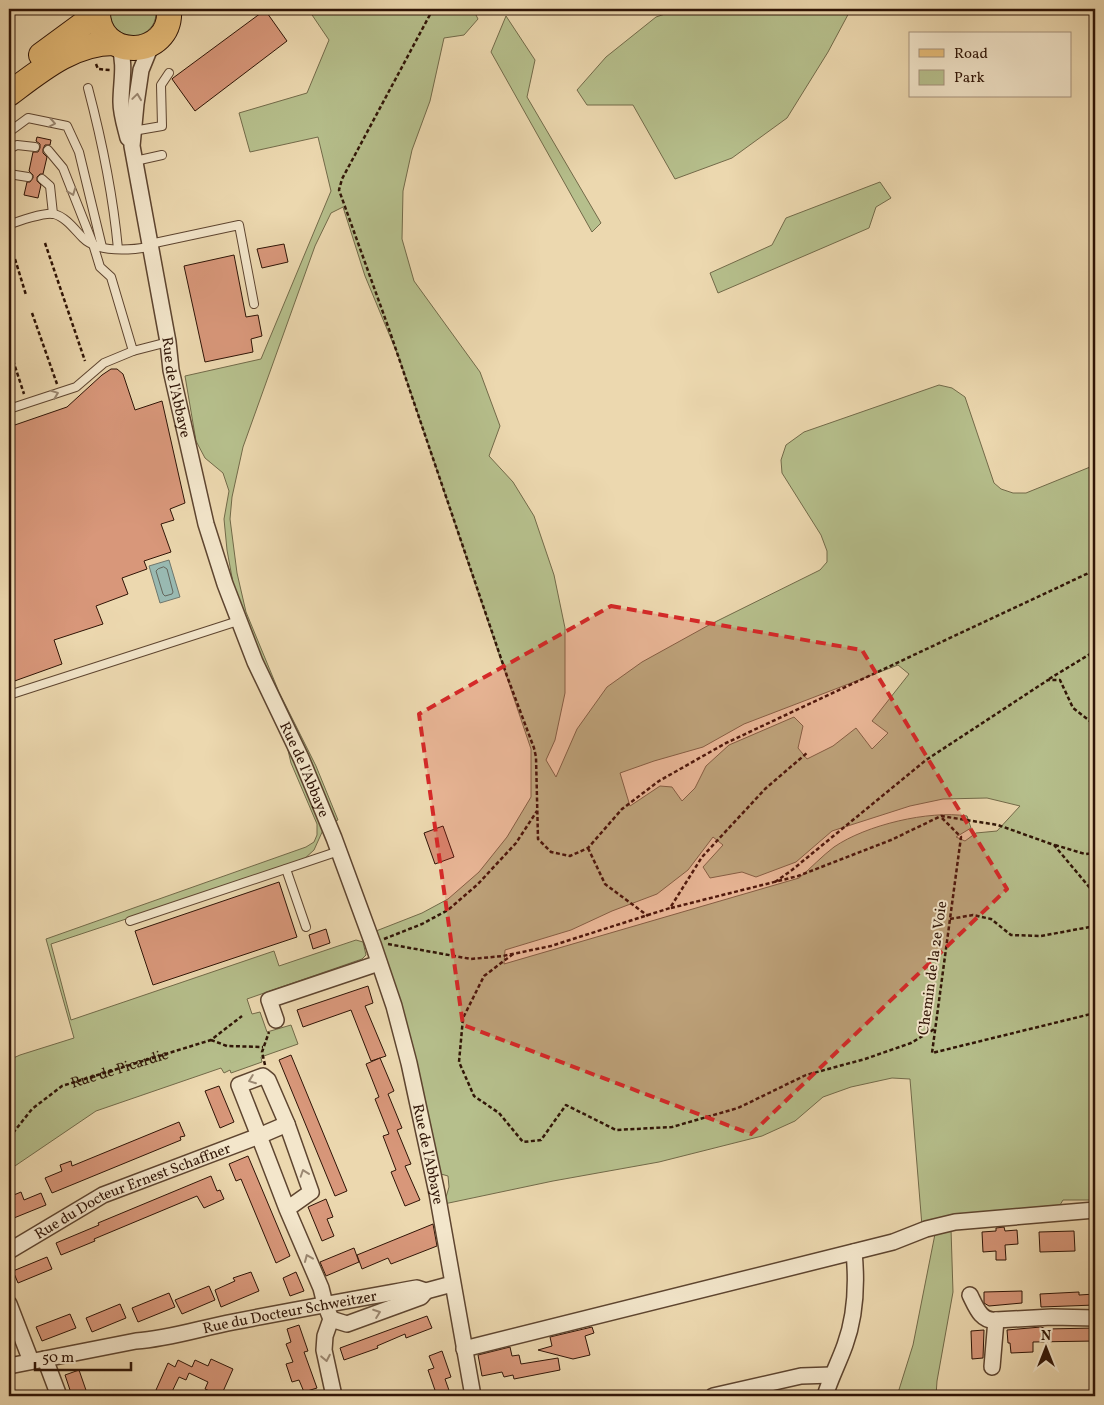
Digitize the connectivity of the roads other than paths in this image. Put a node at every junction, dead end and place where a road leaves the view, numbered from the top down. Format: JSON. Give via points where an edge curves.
{"nodes":[{"id":1,"x":98,"y":9,"type":"edge"},
{"id":2,"x":170,"y":10,"type":"edge"},
{"id":3,"x":152,"y":43,"type":"junction"},
{"id":4,"x":117,"y":44,"type":"junction"},
{"id":5,"x":169,"y":73,"type":"dead end"},
{"id":6,"x":9,"y":80,"type":"edge"},
{"id":7,"x":88,"y":88,"type":"dead end"},
{"id":8,"x":9,"y":94,"type":"edge"},
{"id":9,"x":9,"y":132,"type":"edge"},
{"id":10,"x":133,"y":146,"type":"junction"},
{"id":11,"x":34,"y":147,"type":"dead end"},
{"id":12,"x":9,"y":149,"type":"edge"},
{"id":13,"x":48,"y":150,"type":"dead end"},
{"id":14,"x":162,"y":155,"type":"dead end"},
{"id":15,"x":9,"y":174,"type":"edge"},
{"id":16,"x":28,"y":177,"type":"dead end"},
{"id":17,"x":42,"y":179,"type":"dead end"},
{"id":18,"x":53,"y":214,"type":"junction"},
{"id":19,"x":9,"y":225,"type":"edge"},
{"id":20,"x":93,"y":244,"type":"junction"},
{"id":21,"x":150,"y":245,"type":"junction"},
{"id":22,"x":102,"y":247,"type":"junction"},
{"id":23,"x":118,"y":249,"type":"junction"},
{"id":24,"x":254,"y":304,"type":"dead end"},
{"id":25,"x":168,"y":342,"type":"junction"},
{"id":26,"x":134,"y":350,"type":"junction"},
{"id":27,"x":9,"y":409,"type":"edge"},
{"id":28,"x":238,"y":620,"type":"junction"},
{"id":29,"x":9,"y":695,"type":"edge"},
{"id":30,"x":339,"y":851,"type":"junction"},
{"id":31,"x":286,"y":869,"type":"junction"},
{"id":32,"x":130,"y":921,"type":"dead end"},
{"id":33,"x":306,"y":927,"type":"dead end"},
{"id":34,"x":379,"y":963,"type":"junction"},
{"id":35,"x":276,"y":1020,"type":"road end"},
{"id":36,"x":287,"y":1124,"type":"junction"},
{"id":37,"x":259,"y":1136,"type":"junction"},
{"id":38,"x":287,"y":1209,"type":"junction"},
{"id":39,"x":1095,"y":1210,"type":"edge"},
{"id":40,"x":9,"y":1251,"type":"edge"},
{"id":41,"x":854,"y":1252,"type":"junction"},
{"id":42,"x":452,"y":1284,"type":"junction"},
{"id":43,"x":426,"y":1291,"type":"junction"},
{"id":44,"x":970,"y":1296,"type":"dead end"},
{"id":45,"x":9,"y":1304,"type":"edge"},
{"id":46,"x":325,"y":1304,"type":"junction"},
{"id":47,"x":1095,"y":1318,"type":"edge"},
{"id":48,"x":331,"y":1319,"type":"junction"},
{"id":49,"x":996,"y":1320,"type":"junction"},
{"id":50,"x":464,"y":1349,"type":"junction"},
{"id":51,"x":38,"y":1360,"type":"junction"},
{"id":52,"x":9,"y":1366,"type":"edge"},
{"id":53,"x":992,"y":1366,"type":"dead end"},
{"id":54,"x":832,"y":1375,"type":"junction"},
{"id":55,"x":59,"y":1396,"type":"edge"},
{"id":56,"x":334,"y":1396,"type":"edge"},
{"id":57,"x":473,"y":1396,"type":"edge"},
{"id":58,"x":713,"y":1396,"type":"edge"},
{"id":59,"x":825,"y":1396,"type":"edge"}],
"edges":[{"from":1,"to":4,"type":"main road","via":[[101,28]]},
{"from":1,"to":6,"type":"main road","via":[[75,31]]},
{"from":2,"to":3,"type":"main road","via":[[165,30]]},
{"from":3,"to":4,"type":"main road","via":[[138,48]]},
{"from":10,"to":3,"type":"street","name":"Rue de l'Abbaye","one_way":true,"via":[[141,70]]},
{"from":4,"to":8,"type":"main road","via":[[100,43],[59,58]]},
{"from":4,"to":10,"type":"street","name":"Rue de l'Abbaye","via":[[123,56],[121,103]]},
{"from":5,"to":10,"type":"lane","via":[[161,85],[162,126]]},
{"from":7,"to":23,"type":"lane","via":[[101,138]]},
{"from":9,"to":22,"type":"lane","one_way":true,"via":[[28,118],[67,126],[79,152]]},
{"from":10,"to":14,"type":"lane"},
{"from":10,"to":21,"type":"street","name":"Rue de l'Abbaye"},
{"from":11,"to":12,"type":"lane","via":[[17,144]]},
{"from":13,"to":20,"type":"lane","one_way":true,"via":[[63,168]]},
{"from":15,"to":16,"type":"lane"},
{"from":17,"to":18,"type":"lane","via":[[50,186]]},
{"from":18,"to":19,"type":"lane"},
{"from":18,"to":20,"type":"lane","via":[[69,222]]},
{"from":20,"to":22,"type":"lane"},
{"from":20,"to":26,"type":"lane","via":[[100,267],[111,277]]},
{"from":21,"to":23,"type":"lane","via":[[131,250]]},
{"from":21,"to":24,"type":"lane","via":[[239,225]]},
{"from":21,"to":25,"type":"street","name":"Rue de l'Abbaye"},
{"from":22,"to":23,"type":"lane"},
{"from":25,"to":26,"type":"lane"},
{"from":25,"to":28,"type":"street","name":"Rue de l'Abbaye","via":[[171,370],[206,524]]},
{"from":27,"to":26,"type":"lane","one_way":true,"via":[[76,387],[104,363]]},
{"from":28,"to":29,"type":"lane"},
{"from":28,"to":30,"type":"street","name":"Rue de l'Abbaye"},
{"from":30,"to":31,"type":"lane"},
{"from":30,"to":34,"type":"street","name":"Rue de l'Abbaye","via":[[380,941]]},
{"from":31,"to":32,"type":"lane"},
{"from":31,"to":33,"type":"lane"},
{"from":34,"to":35,"type":"street","via":[[269,1000]]},
{"from":34,"to":42,"type":"street","name":"Rue de l'Abbaye","via":[[409,1063],[443,1220]]},
{"from":36,"to":37,"type":"street","name":"Rue du Docteur Ernest Schaffner"},
{"from":36,"to":37,"type":"street","one_way":true,"via":[[268,1080],[263,1076],[239,1085]]},
{"from":38,"to":36,"type":"street","one_way":true,"via":[[310,1192]]},
{"from":37,"to":38,"type":"street"},
{"from":37,"to":40,"type":"street","name":"Rue du Docteur Ernest Schaffner","via":[[103,1195]]},
{"from":46,"to":38,"type":"street","one_way":true},
{"from":39,"to":41,"type":"street","via":[[945,1224]]},
{"from":41,"to":50,"type":"street"},
{"from":41,"to":54,"type":"street","via":[[856,1273],[851,1322]]},
{"from":42,"to":43,"type":"street","name":"Rue du Docteur Schweitzer"},
{"from":42,"to":50,"type":"street","name":"Rue de l'Abbaye"},
{"from":43,"to":46,"type":"street","name":"Rue du Docteur Schweitzer","via":[[417,1288]]},
{"from":48,"to":43,"type":"street","one_way":true,"via":[[348,1324],[421,1297]]},
{"from":44,"to":49,"type":"street","via":[[980,1315]]},
{"from":45,"to":51,"type":"street"},
{"from":46,"to":48,"type":"street"},
{"from":46,"to":51,"type":"street","name":"Rue du Docteur Schweitzer","via":[[155,1340]]},
{"from":47,"to":49,"type":"street"},
{"from":48,"to":56,"type":"street","one_way":true,"via":[[324,1350]]},
{"from":49,"to":53,"type":"street"},
{"from":50,"to":57,"type":"street","name":"Rue de l'Abbaye"},
{"from":51,"to":52,"type":"street","name":"Rue du Docteur Schweitzer"},
{"from":51,"to":55,"type":"street"},
{"from":54,"to":58,"type":"street","via":[[801,1376]]},
{"from":54,"to":59,"type":"street"}]}
